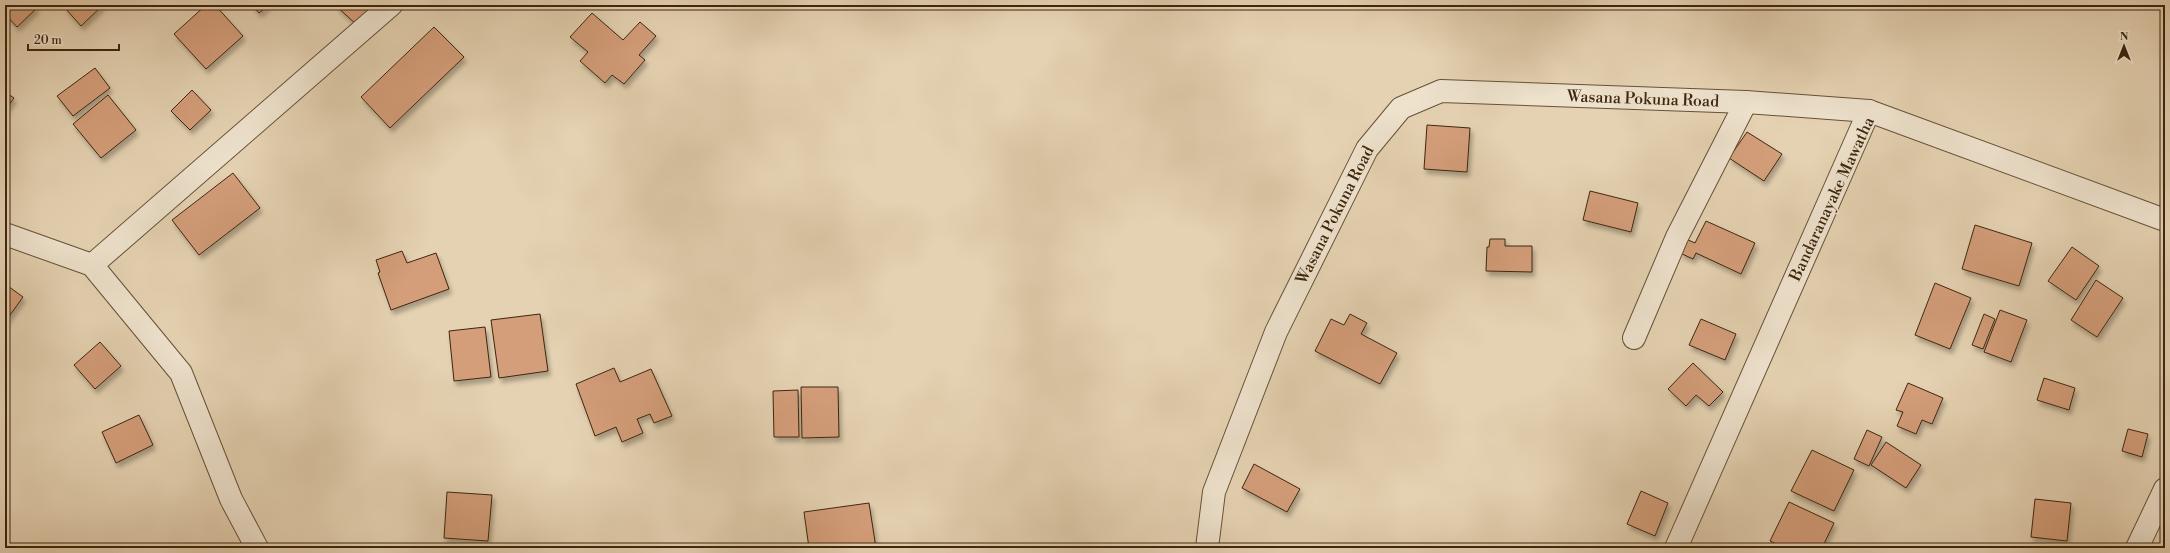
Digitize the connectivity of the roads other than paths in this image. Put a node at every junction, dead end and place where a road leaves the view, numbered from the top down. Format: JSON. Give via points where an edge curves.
{"nodes":[{"id":1,"x":391,"y":5,"type":"edge"},
{"id":2,"x":1746,"y":102,"type":"junction"},
{"id":3,"x":1869,"y":110,"type":"junction"},
{"id":4,"x":2164,"y":219,"type":"edge"},
{"id":5,"x":5,"y":234,"type":"edge"},
{"id":6,"x":92,"y":265,"type":"junction"},
{"id":7,"x":1634,"y":338,"type":"dead end"},
{"id":8,"x":2165,"y":489,"type":"edge"},
{"id":9,"x":256,"y":548,"type":"edge"},
{"id":10,"x":1208,"y":548,"type":"edge"},
{"id":11,"x":1676,"y":548,"type":"edge"},
{"id":12,"x":2137,"y":548,"type":"edge"}],
"edges":[{"from":1,"to":6,"type":"street"},
{"from":2,"to":3,"type":"street","name":"Wasana Pokuna Road"},
{"from":2,"to":7,"type":"street","via":[[1677,237]]},
{"from":2,"to":10,"type":"street","name":"Wasana Pokuna Road","via":[[1441,91],[1401,108],[1367,149],[1276,332],[1214,492]]},
{"from":3,"to":4,"type":"street","name":"Bandaranayake Mawatha"},
{"from":3,"to":11,"type":"street","name":"Bandaranayake Mawatha"},
{"from":5,"to":6,"type":"street"},
{"from":6,"to":9,"type":"street","via":[[181,373],[231,499]]},
{"from":8,"to":12,"type":"street"}]}
